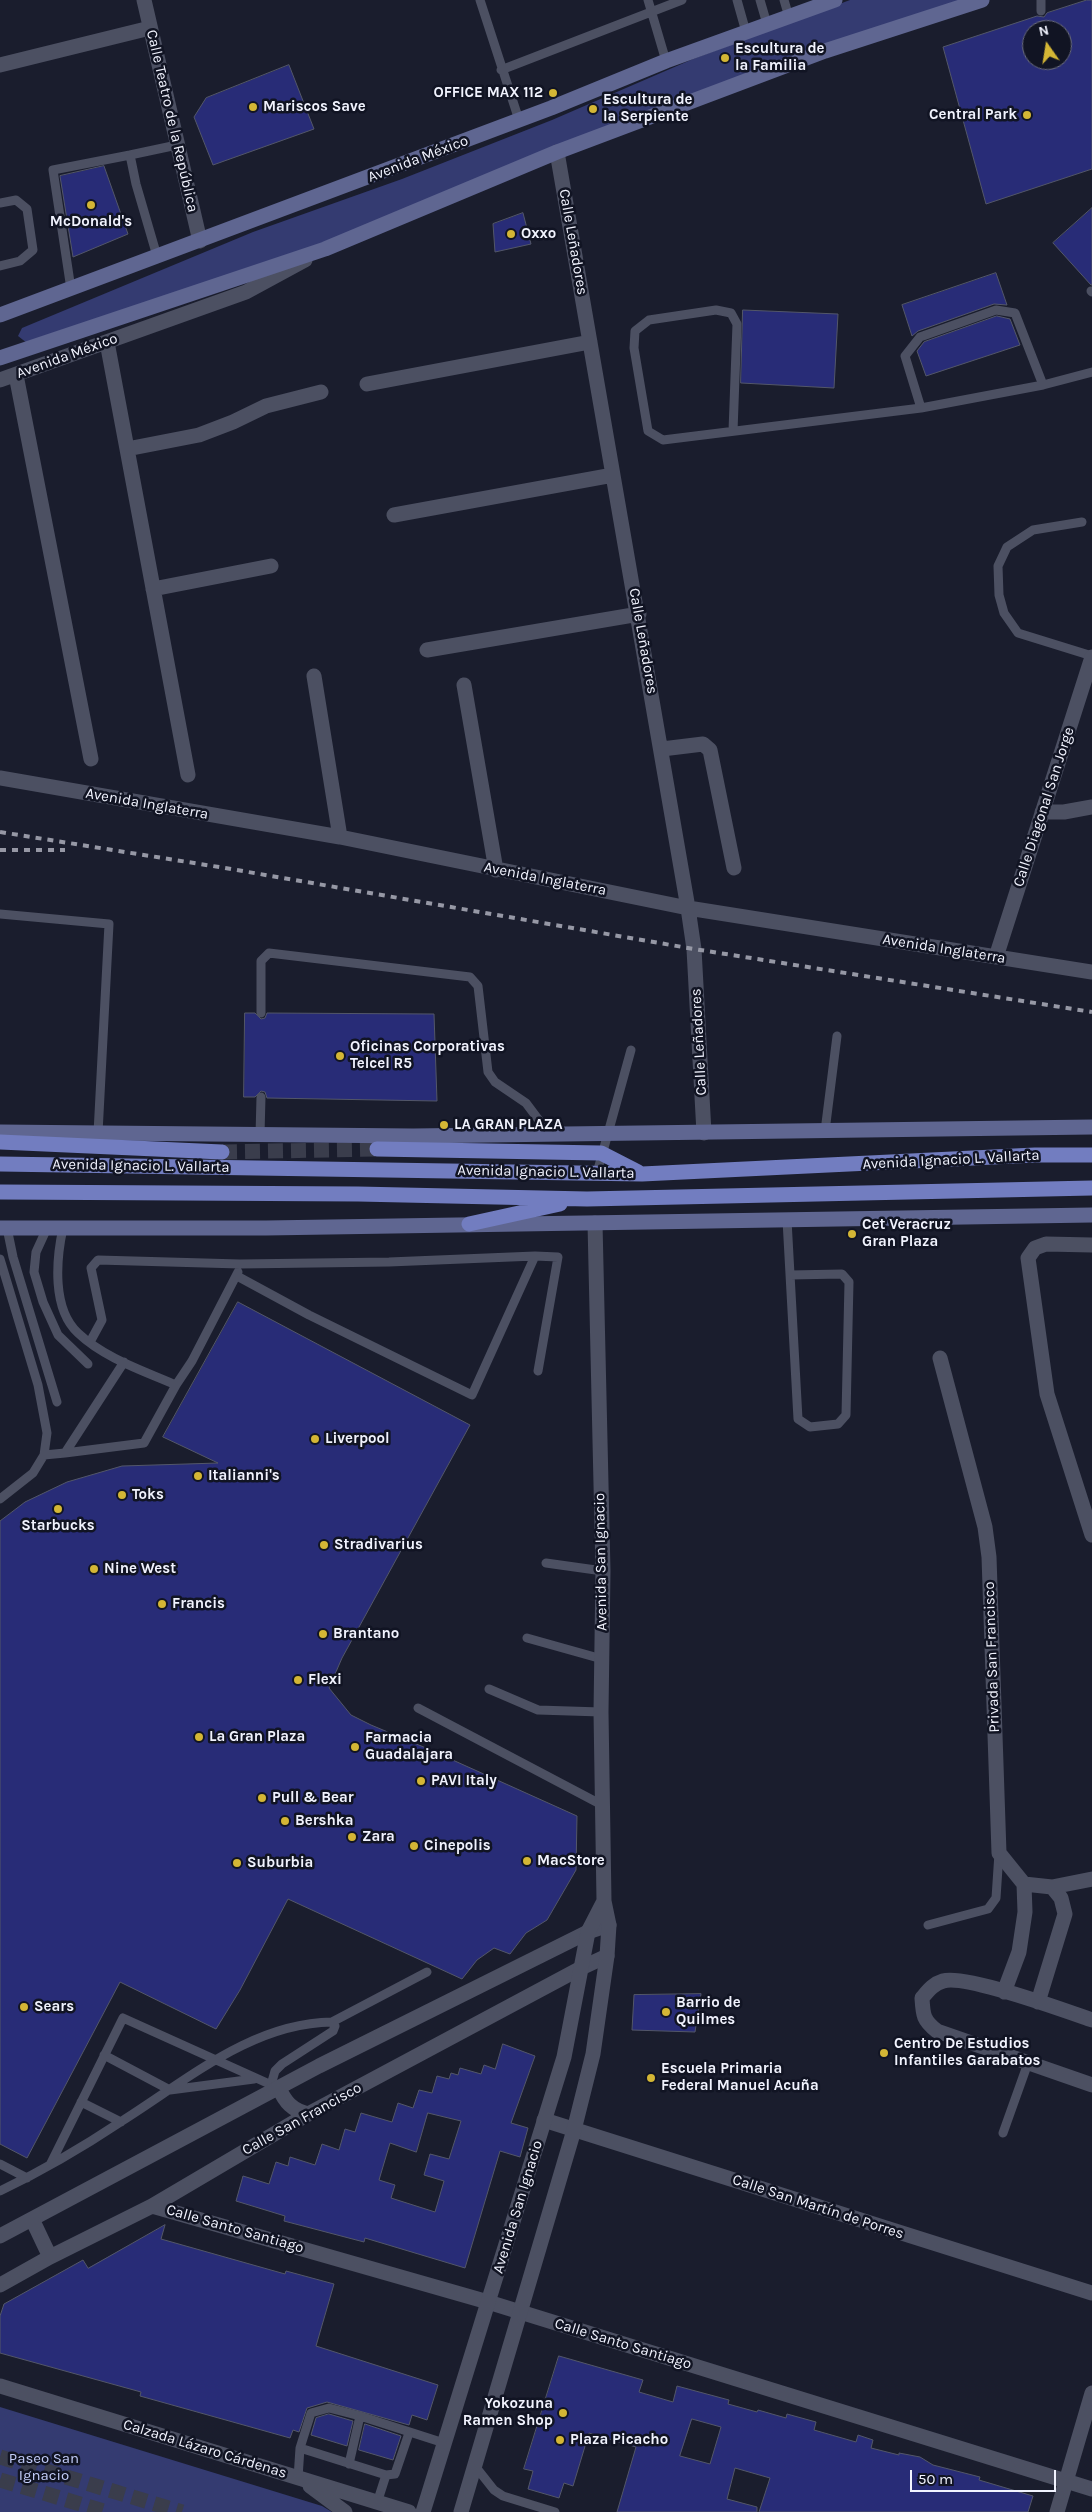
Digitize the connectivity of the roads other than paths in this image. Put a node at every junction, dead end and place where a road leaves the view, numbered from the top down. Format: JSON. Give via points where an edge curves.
{"nodes":[{"id":1,"x":144,"y":0,"type":"edge"},
{"id":2,"x":480,"y":0,"type":"edge"},
{"id":3,"x":648,"y":0,"type":"edge"},
{"id":4,"x":682,"y":0,"type":"edge"},
{"id":5,"x":737,"y":0,"type":"edge"},
{"id":6,"x":760,"y":0,"type":"edge"},
{"id":7,"x":784,"y":0,"type":"edge"},
{"id":8,"x":835,"y":0,"type":"edge"},
{"id":9,"x":982,"y":0,"type":"edge"},
{"id":10,"x":1041,"y":0,"type":"edge"},
{"id":11,"x":1041,"y":11,"type":"dead end"},
{"id":12,"x":652,"y":12,"type":"junction"},
{"id":13,"x":789,"y":16,"type":"junction"},
{"id":14,"x":767,"y":24,"type":"junction"},
{"id":15,"x":150,"y":28,"type":"junction"},
{"id":16,"x":746,"y":32,"type":"junction"},
{"id":17,"x":666,"y":61,"type":"junction"},
{"id":18,"x":0,"y":65,"type":"edge"},
{"id":19,"x":501,"y":70,"type":"junction"},
{"id":20,"x":519,"y":120,"type":"junction"},
{"id":21,"x":177,"y":145,"type":"junction"},
{"id":22,"x":557,"y":152,"type":"junction"},
{"id":23,"x":130,"y":155,"type":"junction"},
{"id":24,"x":0,"y":202,"type":"edge"},
{"id":25,"x":200,"y":241,"type":"junction"},
{"id":26,"x":326,"y":249,"type":"junction"},
{"id":27,"x":158,"y":256,"type":"junction"},
{"id":28,"x":0,"y":266,"type":"edge"},
{"id":29,"x":71,"y":289,"type":"junction"},
{"id":30,"x":0,"y":315,"type":"edge"},
{"id":31,"x":107,"y":342,"type":"junction"},
{"id":32,"x":590,"y":342,"type":"junction"},
{"id":33,"x":0,"y":358,"type":"edge"},
{"id":34,"x":1092,"y":372,"type":"edge"},
{"id":35,"x":16,"y":375,"type":"junction"},
{"id":36,"x":0,"y":380,"type":"edge"},
{"id":37,"x":367,"y":384,"type":"dead end"},
{"id":38,"x":1043,"y":385,"type":"junction"},
{"id":39,"x":322,"y":392,"type":"dead end"},
{"id":40,"x":921,"y":408,"type":"junction"},
{"id":41,"x":733,"y":431,"type":"junction"},
{"id":42,"x":127,"y":449,"type":"junction"},
{"id":43,"x":613,"y":475,"type":"junction"},
{"id":44,"x":394,"y":515,"type":"dead end"},
{"id":45,"x":1082,"y":522,"type":"dead end"},
{"id":46,"x":271,"y":566,"type":"dead end"},
{"id":47,"x":153,"y":589,"type":"junction"},
{"id":48,"x":639,"y":614,"type":"junction"},
{"id":49,"x":427,"y":650,"type":"dead end"},
{"id":50,"x":1092,"y":656,"type":"edge"},
{"id":51,"x":314,"y":676,"type":"dead end"},
{"id":52,"x":464,"y":684,"type":"dead end"},
{"id":53,"x":662,"y":749,"type":"junction"},
{"id":54,"x":91,"y":759,"type":"dead end"},
{"id":55,"x":188,"y":775,"type":"dead end"},
{"id":56,"x":0,"y":778,"type":"edge"},
{"id":57,"x":1092,"y":807,"type":"edge"},
{"id":58,"x":1042,"y":812,"type":"junction"},
{"id":59,"x":340,"y":837,"type":"junction"},
{"id":60,"x":734,"y":868,"type":"dead end"},
{"id":61,"x":496,"y":870,"type":"junction"},
{"id":62,"x":688,"y":908,"type":"junction"},
{"id":63,"x":0,"y":914,"type":"edge"},
{"id":64,"x":996,"y":957,"type":"junction"},
{"id":65,"x":1092,"y":972,"type":"edge"},
{"id":66,"x":261,"y":1013,"type":"dead end"},
{"id":67,"x":837,"y":1036,"type":"dead end"},
{"id":68,"x":631,"y":1050,"type":"dead end"},
{"id":69,"x":261,"y":1098,"type":"dead end"},
{"id":70,"x":1092,"y":1127,"type":"edge"},
{"id":71,"x":825,"y":1131,"type":"junction"},
{"id":72,"x":0,"y":1132,"type":"edge"},
{"id":73,"x":98,"y":1133,"type":"junction"},
{"id":74,"x":704,"y":1133,"type":"junction"},
{"id":75,"x":606,"y":1134,"type":"junction"},
{"id":76,"x":260,"y":1135,"type":"junction"},
{"id":77,"x":550,"y":1135,"type":"junction"},
{"id":78,"x":0,"y":1142,"type":"edge"},
{"id":79,"x":377,"y":1149,"type":"tunnel mouth"},
{"id":80,"x":222,"y":1152,"type":"tunnel mouth"},
{"id":81,"x":602,"y":1154,"type":"junction"},
{"id":82,"x":1092,"y":1155,"type":"edge"},
{"id":83,"x":0,"y":1164,"type":"edge"},
{"id":84,"x":597,"y":1173,"type":"junction"},
{"id":85,"x":642,"y":1174,"type":"junction"},
{"id":86,"x":1092,"y":1188,"type":"edge"},
{"id":87,"x":0,"y":1192,"type":"edge"},
{"id":88,"x":586,"y":1199,"type":"junction"},
{"id":89,"x":1092,"y":1215,"type":"edge"},
{"id":90,"x":786,"y":1220,"type":"junction"},
{"id":91,"x":595,"y":1223,"type":"junction"},
{"id":92,"x":469,"y":1224,"type":"junction"},
{"id":93,"x":3,"y":1228,"type":"edge"},
{"id":94,"x":47,"y":1228,"type":"junction"},
{"id":95,"x":63,"y":1228,"type":"junction"},
{"id":96,"x":1092,"y":1245,"type":"edge"},
{"id":97,"x":534,"y":1256,"type":"junction"},
{"id":98,"x":0,"y":1259,"type":"edge"},
{"id":99,"x":240,"y":1264,"type":"junction"},
{"id":100,"x":790,"y":1275,"type":"junction"},
{"id":101,"x":237,"y":1276,"type":"junction"},
{"id":102,"x":90,"y":1342,"type":"junction"},
{"id":103,"x":940,"y":1358,"type":"dead end"},
{"id":104,"x":124,"y":1362,"type":"junction"},
{"id":105,"x":88,"y":1364,"type":"dead end"},
{"id":106,"x":538,"y":1371,"type":"dead end"},
{"id":107,"x":176,"y":1385,"type":"junction"},
{"id":108,"x":57,"y":1402,"type":"dead end"},
{"id":109,"x":66,"y":1453,"type":"junction"},
{"id":110,"x":44,"y":1455,"type":"junction"},
{"id":111,"x":0,"y":1499,"type":"edge"},
{"id":112,"x":1092,"y":1535,"type":"edge"},
{"id":113,"x":546,"y":1563,"type":"dead end"},
{"id":114,"x":603,"y":1570,"type":"junction"},
{"id":115,"x":527,"y":1638,"type":"dead end"},
{"id":116,"x":602,"y":1659,"type":"junction"},
{"id":117,"x":489,"y":1689,"type":"dead end"},
{"id":118,"x":418,"y":1708,"type":"dead end"},
{"id":119,"x":601,"y":1712,"type":"junction"},
{"id":120,"x":602,"y":1805,"type":"junction"},
{"id":121,"x":999,"y":1853,"type":"junction"},
{"id":122,"x":1092,"y":1879,"type":"edge"},
{"id":123,"x":1024,"y":1884,"type":"junction"},
{"id":124,"x":1052,"y":1887,"type":"junction"},
{"id":125,"x":604,"y":1901,"type":"junction"},
{"id":126,"x":609,"y":1925,"type":"junction"},
{"id":127,"x":928,"y":1925,"type":"dead end"},
{"id":128,"x":588,"y":1932,"type":"junction"},
{"id":129,"x":607,"y":1956,"type":"junction"},
{"id":130,"x":581,"y":1968,"type":"junction"},
{"id":131,"x":427,"y":1972,"type":"dead end"},
{"id":132,"x":1004,"y":1992,"type":"junction"},
{"id":133,"x":1038,"y":2002,"type":"junction"},
{"id":134,"x":1092,"y":2020,"type":"edge"},
{"id":135,"x":332,"y":2022,"type":"junction"},
{"id":136,"x":104,"y":2055,"type":"junction"},
{"id":137,"x":214,"y":2061,"type":"junction"},
{"id":138,"x":1028,"y":2063,"type":"junction"},
{"id":139,"x":254,"y":2079,"type":"junction"},
{"id":140,"x":1092,"y":2085,"type":"edge"},
{"id":141,"x":275,"y":2086,"type":"junction"},
{"id":142,"x":170,"y":2090,"type":"junction"},
{"id":143,"x":81,"y":2102,"type":"junction"},
{"id":144,"x":308,"y":2114,"type":"junction"},
{"id":145,"x":544,"y":2120,"type":"junction"},
{"id":146,"x":121,"y":2122,"type":"junction"},
{"id":147,"x":574,"y":2130,"type":"junction"},
{"id":148,"x":1003,"y":2133,"type":"dead end"},
{"id":149,"x":0,"y":2164,"type":"edge"},
{"id":150,"x":50,"y":2165,"type":"junction"},
{"id":151,"x":27,"y":2178,"type":"junction"},
{"id":152,"x":0,"y":2191,"type":"edge"},
{"id":153,"x":152,"y":2206,"type":"junction"},
{"id":154,"x":32,"y":2219,"type":"junction"},
{"id":155,"x":0,"y":2236,"type":"edge"},
{"id":156,"x":50,"y":2257,"type":"junction"},
{"id":157,"x":0,"y":2285,"type":"edge"},
{"id":158,"x":1092,"y":2293,"type":"edge"},
{"id":159,"x":488,"y":2302,"type":"junction"},
{"id":160,"x":520,"y":2312,"type":"junction"},
{"id":161,"x":0,"y":2386,"type":"edge"},
{"id":162,"x":1092,"y":2393,"type":"edge"},
{"id":163,"x":360,"y":2416,"type":"junction"},
{"id":164,"x":409,"y":2433,"type":"junction"},
{"id":165,"x":444,"y":2444,"type":"junction"},
{"id":166,"x":300,"y":2448,"type":"junction"},
{"id":167,"x":349,"y":2464,"type":"junction"},
{"id":168,"x":475,"y":2466,"type":"junction"},
{"id":169,"x":386,"y":2475,"type":"junction"},
{"id":170,"x":298,"y":2478,"type":"junction"},
{"id":171,"x":1066,"y":2481,"type":"junction"},
{"id":172,"x":1092,"y":2490,"type":"edge"},
{"id":173,"x":377,"y":2503,"type":"junction"},
{"id":174,"x":344,"y":2512,"type":"edge"},
{"id":175,"x":409,"y":2512,"type":"edge"},
{"id":176,"x":423,"y":2512,"type":"edge"},
{"id":177,"x":461,"y":2512,"type":"edge"},
{"id":178,"x":555,"y":2512,"type":"edge"},
{"id":179,"x":1057,"y":2512,"type":"edge"}],
"edges":[{"from":1,"to":15,"type":"street","name":"Calle Teatro de la República"},
{"from":2,"to":19,"type":"lane"},
{"from":3,"to":12,"type":"lane"},
{"from":4,"to":12,"type":"lane"},
{"from":5,"to":16,"type":"lane"},
{"from":6,"to":14,"type":"lane"},
{"from":7,"to":13,"type":"lane"},
{"from":8,"to":13,"type":"main road","name":"Avenida México"},
{"from":9,"to":22,"type":"main road","name":"Avenida México","via":[[825,51]]},
{"from":10,"to":11,"type":"lane"},
{"from":12,"to":17,"type":"lane"},
{"from":12,"to":19,"type":"lane"},
{"from":13,"to":14,"type":"main road","name":"Avenida México"},
{"from":14,"to":16,"type":"main road","name":"Avenida México"},
{"from":15,"to":18,"type":"street"},
{"from":15,"to":21,"type":"street","name":"Calle Teatro de la República"},
{"from":16,"to":17,"type":"main road","name":"Avenida México"},
{"from":17,"to":20,"type":"main road","name":"Avenida México"},
{"from":19,"to":20,"type":"lane"},
{"from":20,"to":25,"type":"main road","name":"Avenida México"},
{"from":21,"to":23,"type":"lane"},
{"from":21,"to":25,"type":"street","name":"Calle Teatro de la República"},
{"from":22,"to":26,"type":"main road","name":"Avenida México"},
{"from":22,"to":32,"type":"street","name":"Calle Leñadores"},
{"from":23,"to":27,"type":"lane"},
{"from":23,"to":29,"type":"lane","via":[[53,170]]},
{"from":24,"to":28,"type":"lane","via":[[16,200],[27,209],[33,250],[20,261]]},
{"from":25,"to":27,"type":"main road","name":"Avenida México"},
{"from":26,"to":31,"type":"street","name":"Avenida México","via":[[246,292]]},
{"from":26,"to":33,"type":"main road","name":"Avenida México"},
{"from":27,"to":29,"type":"main road","name":"Avenida México"},
{"from":29,"to":30,"type":"main road","name":"Avenida México"},
{"from":31,"to":35,"type":"street","name":"Avenida México"},
{"from":31,"to":42,"type":"street"},
{"from":32,"to":37,"type":"street"},
{"from":32,"to":43,"type":"street","name":"Calle Leñadores"},
{"from":34,"to":38,"type":"lane"},
{"from":35,"to":36,"type":"street","name":"Avenida México"},
{"from":35,"to":54,"type":"street"},
{"from":38,"to":40,"type":"lane"},
{"from":38,"to":40,"type":"lane","via":[[1015,313],[996,310],[920,338],[905,356]]},
{"from":39,"to":42,"type":"street","via":[[266,406],[199,435]]},
{"from":40,"to":41,"type":"lane"},
{"from":41,"to":41,"type":"lane","via":[[737,324],[732,313],[716,310],[650,320],[635,331],[634,348],[648,431],[662,440]]},
{"from":42,"to":47,"type":"street"},
{"from":43,"to":44,"type":"street"},
{"from":43,"to":48,"type":"street","name":"Calle Leñadores"},
{"from":45,"to":50,"type":"lane","via":[[1033,530],[1007,547],[998,566],[999,595],[1004,614],[1018,633]]},
{"from":46,"to":47,"type":"street"},
{"from":47,"to":55,"type":"street"},
{"from":48,"to":49,"type":"street"},
{"from":48,"to":53,"type":"street","name":"Calle Leñadores"},
{"from":50,"to":58,"type":"street","name":"Calle Diagonal San Jorge"},
{"from":51,"to":59,"type":"street"},
{"from":52,"to":61,"type":"street"},
{"from":53,"to":60,"type":"street","via":[[703,744],[710,750]]},
{"from":53,"to":62,"type":"street","name":"Calle Leñadores"},
{"from":56,"to":59,"type":"street","name":"Avenida Inglaterra"},
{"from":57,"to":58,"type":"street"},
{"from":58,"to":64,"type":"street","name":"Calle Diagonal San Jorge"},
{"from":59,"to":61,"type":"street","name":"Avenida Inglaterra"},
{"from":61,"to":62,"type":"street","name":"Avenida Inglaterra"},
{"from":62,"to":64,"type":"street","name":"Avenida Inglaterra"},
{"from":62,"to":74,"type":"street","name":"Calle Leñadores","via":[[694,949]]},
{"from":63,"to":73,"type":"lane","via":[[109,924]]},
{"from":64,"to":65,"type":"street","name":"Avenida Inglaterra"},
{"from":66,"to":77,"type":"lane","via":[[261,961],[268,953],[470,976],[478,986],[488,1072],[495,1082],[526,1103]]},
{"from":67,"to":71,"type":"lane"},
{"from":68,"to":75,"type":"lane"},
{"from":69,"to":76,"type":"lane"},
{"from":70,"to":71,"type":"main road","name":"Avenida Ignacio L. Vallarta"},
{"from":71,"to":74,"type":"main road","name":"Avenida Ignacio L. Vallarta"},
{"from":72,"to":73,"type":"main road","name":"Avenida Ignacio L. Vallarta"},
{"from":73,"to":76,"type":"main road","name":"Avenida Ignacio L. Vallarta"},
{"from":74,"to":75,"type":"main road","name":"Avenida Ignacio L. Vallarta"},
{"from":75,"to":77,"type":"main road","name":"Avenida Ignacio L. Vallarta"},
{"from":75,"to":81,"type":"lane"},
{"from":76,"to":77,"type":"main road","name":"Avenida Ignacio L. Vallarta"},
{"from":78,"to":80,"type":"main road"},
{"from":79,"to":81,"type":"main road"},
{"from":81,"to":84,"type":"lane"},
{"from":81,"to":85,"type":"main road"},
{"from":82,"to":85,"type":"main road","name":"Avenida Ignacio L. Vallarta"},
{"from":83,"to":84,"type":"main road","name":"Avenida Ignacio L. Vallarta"},
{"from":84,"to":85,"type":"main road","name":"Avenida Ignacio L. Vallarta"},
{"from":86,"to":88,"type":"main road","name":"Avenida Ignacio L. Vallarta"},
{"from":87,"to":88,"type":"main road","name":"Avenida Ignacio L. Vallarta"},
{"from":88,"to":92,"type":"main road"},
{"from":89,"to":90,"type":"main road"},
{"from":90,"to":91,"type":"main road"},
{"from":90,"to":100,"type":"lane"},
{"from":91,"to":92,"type":"main road"},
{"from":91,"to":114,"type":"street","name":"Avenida San Ignacio"},
{"from":92,"to":95,"type":"main road"},
{"from":93,"to":94,"type":"main road"},
{"from":93,"to":108,"type":"lane"},
{"from":94,"to":95,"type":"main road"},
{"from":94,"to":105,"type":"lane","via":[[36,1252],[34,1272],[43,1302],[58,1336]]},
{"from":95,"to":102,"type":"lane","via":[[58,1272],[65,1312],[77,1333]]},
{"from":96,"to":112,"type":"street","via":[[1046,1244],[1035,1248],[1028,1258],[1047,1394]]},
{"from":97,"to":99,"type":"lane"},
{"from":97,"to":101,"type":"lane","via":[[472,1395]]},
{"from":97,"to":106,"type":"lane","via":[[558,1257]]},
{"from":98,"to":110,"type":"lane","via":[[38,1385],[47,1433]]},
{"from":99,"to":101,"type":"lane"},
{"from":99,"to":102,"type":"lane","via":[[98,1260],[91,1268],[102,1320]]},
{"from":100,"to":100,"type":"lane","via":[[798,1419],[810,1427],[838,1424],[846,1415],[849,1282],[842,1274]]},
{"from":101,"to":107,"type":"lane"},
{"from":102,"to":104,"type":"lane"},
{"from":103,"to":121,"type":"street","name":"Privada San Francisco","via":[[985,1526],[989,1557]]},
{"from":104,"to":107,"type":"lane"},
{"from":104,"to":109,"type":"lane"},
{"from":107,"to":109,"type":"lane","via":[[144,1443]]},
{"from":109,"to":110,"type":"lane"},
{"from":110,"to":111,"type":"lane","via":[[33,1473]]},
{"from":113,"to":114,"type":"lane"},
{"from":114,"to":116,"type":"street","name":"Avenida San Ignacio"},
{"from":115,"to":116,"type":"lane"},
{"from":116,"to":119,"type":"street","name":"Avenida San Ignacio"},
{"from":117,"to":119,"type":"lane","via":[[538,1710]]},
{"from":118,"to":120,"type":"lane"},
{"from":119,"to":120,"type":"street","name":"Avenida San Ignacio"},
{"from":120,"to":125,"type":"street","name":"Avenida San Ignacio"},
{"from":121,"to":123,"type":"street"},
{"from":121,"to":127,"type":"lane","via":[[996,1898],[988,1908]]},
{"from":122,"to":124,"type":"street"},
{"from":123,"to":124,"type":"street"},
{"from":123,"to":132,"type":"street","via":[[1025,1912],[1019,1952]]},
{"from":124,"to":133,"type":"street","via":[[1061,1898],[1065,1914]]},
{"from":125,"to":126,"type":"street","name":"Avenida San Ignacio"},
{"from":125,"to":128,"type":"street","name":"Avenida San Ignacio"},
{"from":126,"to":128,"type":"street"},
{"from":126,"to":129,"type":"street","name":"Avenida San Ignacio"},
{"from":128,"to":130,"type":"street","name":"Avenida San Ignacio"},
{"from":128,"to":141,"type":"street"},
{"from":129,"to":130,"type":"street","name":"Calle San Francisco"},
{"from":129,"to":147,"type":"street","name":"Avenida San Ignacio","via":[[592,2054]]},
{"from":130,"to":144,"type":"street","name":"Calle San Francisco"},
{"from":130,"to":145,"type":"street","name":"Avenida San Ignacio","via":[[564,2057]]},
{"from":131,"to":135,"type":"lane"},
{"from":132,"to":133,"type":"street"},
{"from":132,"to":138,"type":"street","via":[[959,1980],[943,1981],[929,1988],[922,1998],[926,2023],[937,2031]]},
{"from":133,"to":134,"type":"street"},
{"from":135,"to":137,"type":"lane","via":[[312,2022],[267,2033]]},
{"from":135,"to":141,"type":"lane","via":[[335,2026],[333,2031],[275,2071]]},
{"from":136,"to":137,"type":"lane","via":[[123,2018]]},
{"from":136,"to":142,"type":"lane"},
{"from":136,"to":143,"type":"lane"},
{"from":137,"to":139,"type":"lane"},
{"from":137,"to":142,"type":"lane"},
{"from":138,"to":140,"type":"street"},
{"from":138,"to":148,"type":"lane"},
{"from":139,"to":141,"type":"lane"},
{"from":139,"to":142,"type":"lane"},
{"from":141,"to":144,"type":"street","via":[[297,2111]]},
{"from":141,"to":154,"type":"street"},
{"from":142,"to":146,"type":"lane"},
{"from":143,"to":146,"type":"lane"},
{"from":143,"to":150,"type":"lane"},
{"from":144,"to":153,"type":"street","name":"Calle San Francisco"},
{"from":145,"to":147,"type":"street","name":"Calle San Martín de Porres"},
{"from":145,"to":159,"type":"street","name":"Avenida San Ignacio"},
{"from":146,"to":150,"type":"lane"},
{"from":147,"to":158,"type":"street","name":"Calle San Martín de Porres"},
{"from":147,"to":160,"type":"street","name":"Avenida San Ignacio"},
{"from":149,"to":151,"type":"lane"},
{"from":150,"to":151,"type":"lane"},
{"from":151,"to":152,"type":"lane"},
{"from":153,"to":156,"type":"street","name":"Calle San Francisco"},
{"from":153,"to":159,"type":"street","name":"Calle Santo Santiago"},
{"from":154,"to":155,"type":"street"},
{"from":154,"to":156,"type":"street"},
{"from":156,"to":157,"type":"street","name":"Calle San Francisco"},
{"from":159,"to":160,"type":"street","name":"Calle Santo Santiago"},
{"from":159,"to":165,"type":"street","name":"Avenida San Ignacio"},
{"from":160,"to":168,"type":"street","name":"Avenida San Ignacio"},
{"from":160,"to":171,"type":"street","name":"Calle Santo Santiago"},
{"from":161,"to":170,"type":"street","name":"Calzada Lázaro Cárdenas"},
{"from":162,"to":171,"type":"street"},
{"from":163,"to":164,"type":"lane"},
{"from":163,"to":166,"type":"lane","via":[[329,2408],[311,2413]]},
{"from":163,"to":167,"type":"lane"},
{"from":164,"to":165,"type":"lane"},
{"from":164,"to":169,"type":"lane","via":[[395,2474]]},
{"from":165,"to":176,"type":"street","name":"Avenida San Ignacio"},
{"from":166,"to":167,"type":"lane"},
{"from":166,"to":170,"type":"lane"},
{"from":167,"to":169,"type":"lane"},
{"from":168,"to":177,"type":"street","name":"Avenida San Ignacio"},
{"from":168,"to":178,"type":"lane","via":[[503,2496]]},
{"from":169,"to":173,"type":"lane"},
{"from":170,"to":173,"type":"street","name":"Calzada Lázaro Cárdenas"},
{"from":170,"to":174,"type":"street"},
{"from":171,"to":172,"type":"street","name":"Calle Santo Santiago"},
{"from":171,"to":179,"type":"street"},
{"from":173,"to":175,"type":"street","name":"Calzada Lázaro Cárdenas"}]}
